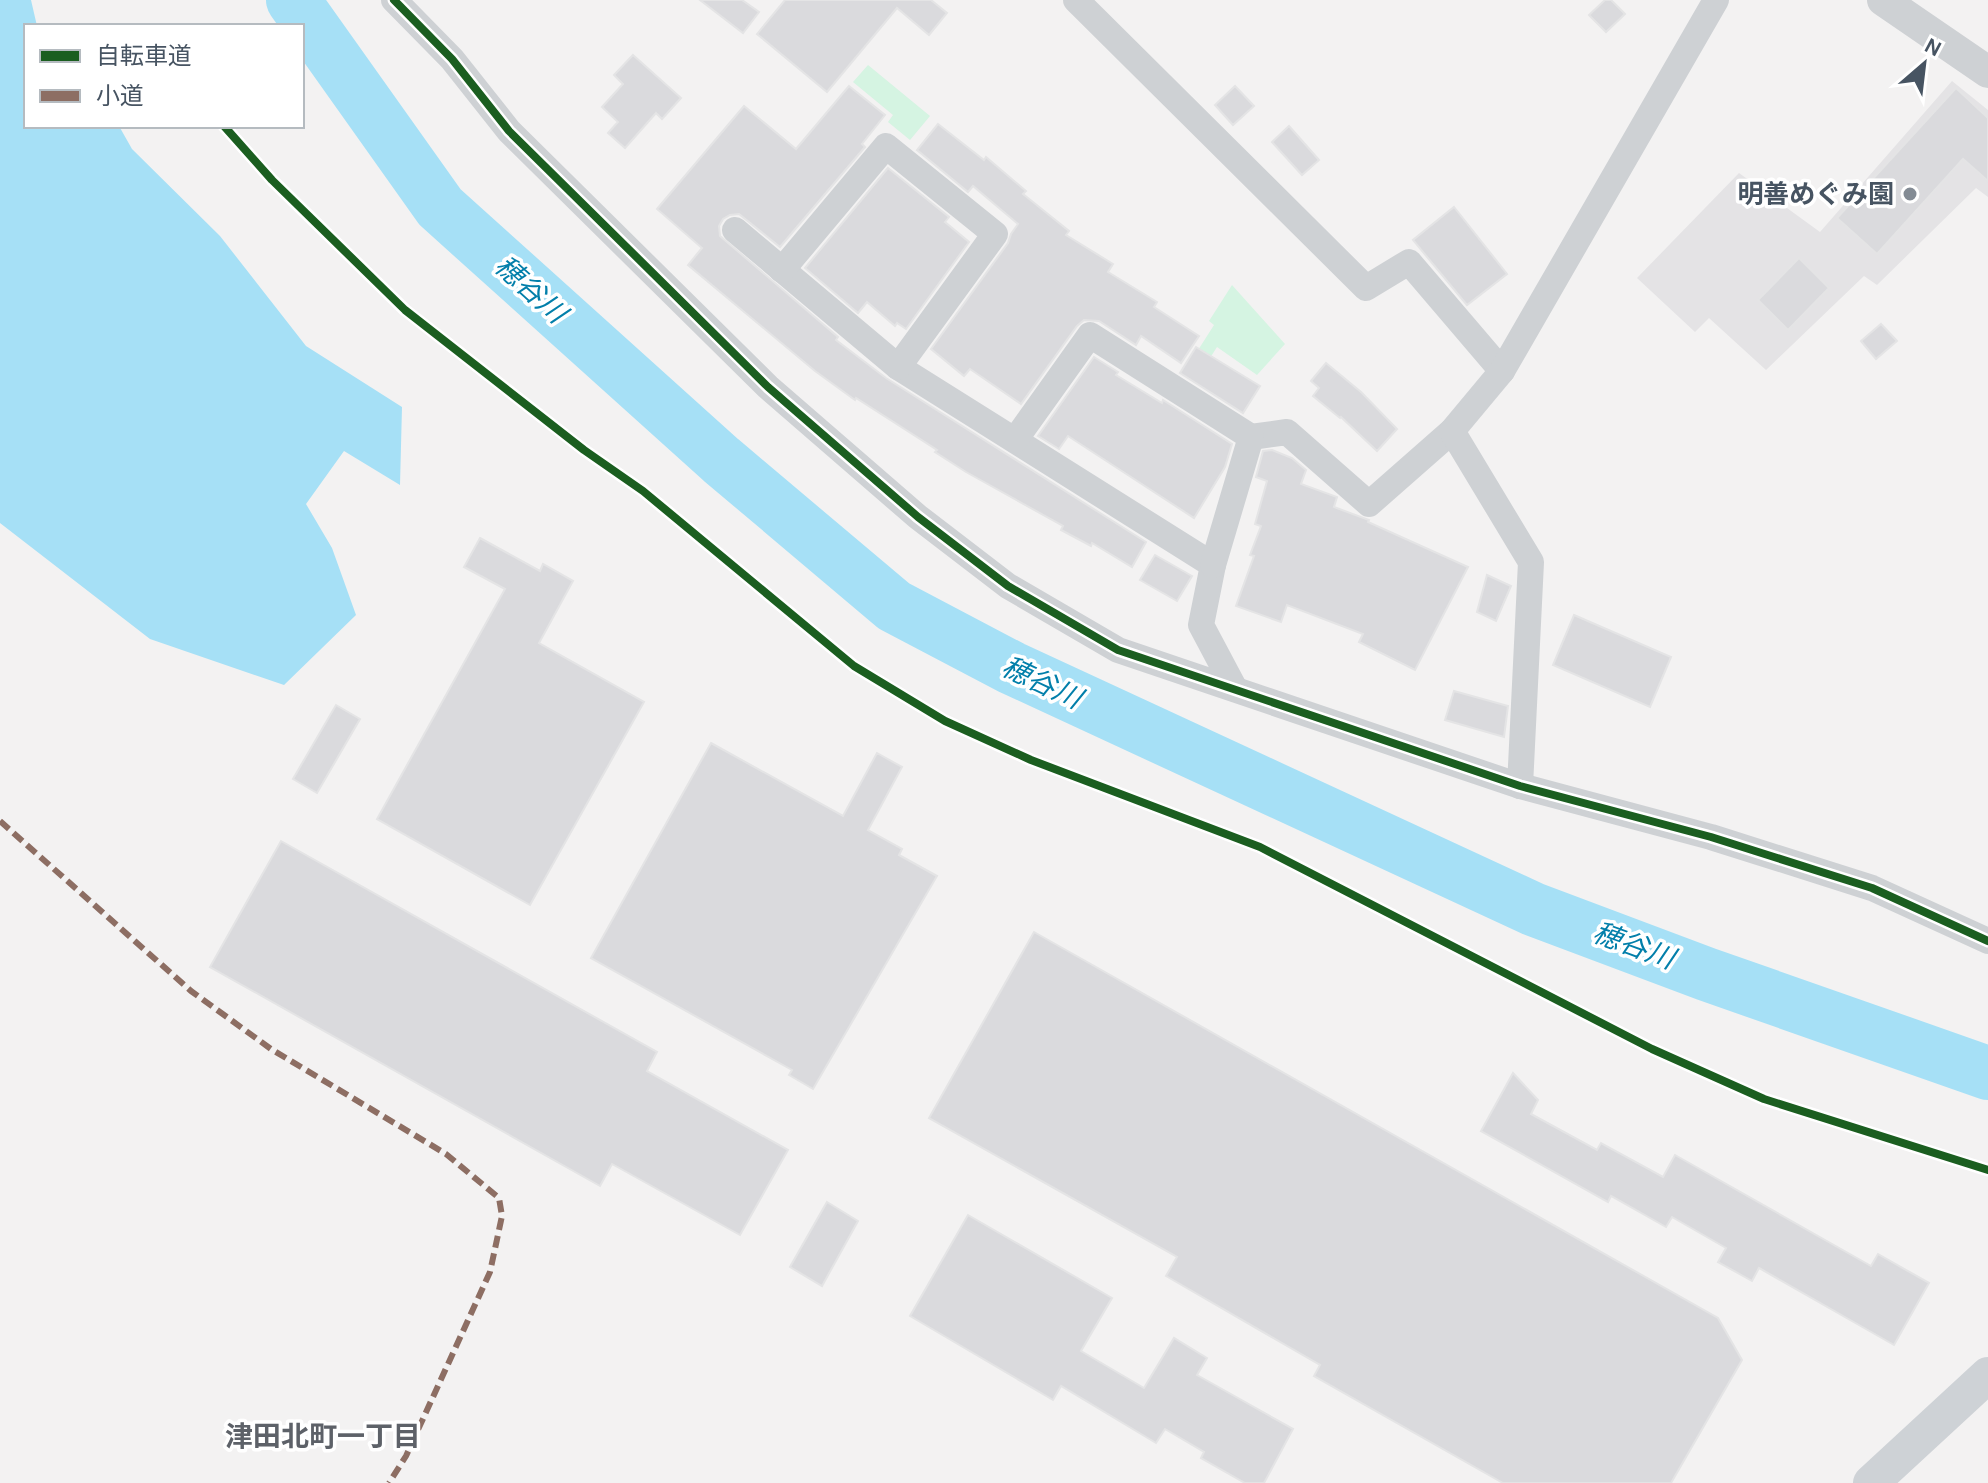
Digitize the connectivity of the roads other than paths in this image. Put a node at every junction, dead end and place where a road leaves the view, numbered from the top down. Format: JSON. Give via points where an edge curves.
{"nodes":[{"id":1,"x":394,"y":0,"type":"edge"},
{"id":2,"x":1076,"y":0,"type":"edge"},
{"id":3,"x":1716,"y":0,"type":"edge"},
{"id":4,"x":1883,"y":0,"type":"edge"},
{"id":5,"x":1988,"y":72,"type":"edge"},
{"id":6,"x":735,"y":230,"type":"dead end"},
{"id":7,"x":782,"y":270,"type":"junction"},
{"id":8,"x":898,"y":367,"type":"junction"},
{"id":9,"x":1502,"y":371,"type":"junction"},
{"id":10,"x":1452,"y":431,"type":"junction"},
{"id":11,"x":1251,"y":437,"type":"junction"},
{"id":12,"x":1015,"y":440,"type":"junction"},
{"id":13,"x":1213,"y":565,"type":"junction"},
{"id":14,"x":1235,"y":689,"type":"junction"},
{"id":15,"x":1520,"y":786,"type":"junction"},
{"id":16,"x":1988,"y":941,"type":"edge"},
{"id":17,"x":1988,"y":1375,"type":"edge"},
{"id":18,"x":1871,"y":1483,"type":"edge"}],
"edges":[{"from":1,"to":14,"type":"street","via":[[452,59],[509,131],[662,283],[768,387],[918,517],[1008,586],[1118,650]]},
{"from":2,"to":9,"type":"street","via":[[1366,288],[1409,262]]},
{"from":3,"to":9,"type":"street"},
{"from":4,"to":5,"type":"street"},
{"from":6,"to":7,"type":"street"},
{"from":7,"to":8,"type":"street"},
{"from":7,"to":8,"type":"street","via":[[886,146],[995,234]]},
{"from":8,"to":12,"type":"street"},
{"from":9,"to":10,"type":"street"},
{"from":10,"to":11,"type":"street","via":[[1369,504],[1287,432]]},
{"from":10,"to":15,"type":"street","via":[[1531,562]]},
{"from":11,"to":12,"type":"street","via":[[1090,335]]},
{"from":11,"to":13,"type":"street"},
{"from":12,"to":13,"type":"street"},
{"from":13,"to":14,"type":"street","via":[[1201,625]]},
{"from":14,"to":15,"type":"street"},
{"from":15,"to":16,"type":"street","via":[[1711,837],[1872,888]]},
{"from":17,"to":18,"type":"main road"}]}
